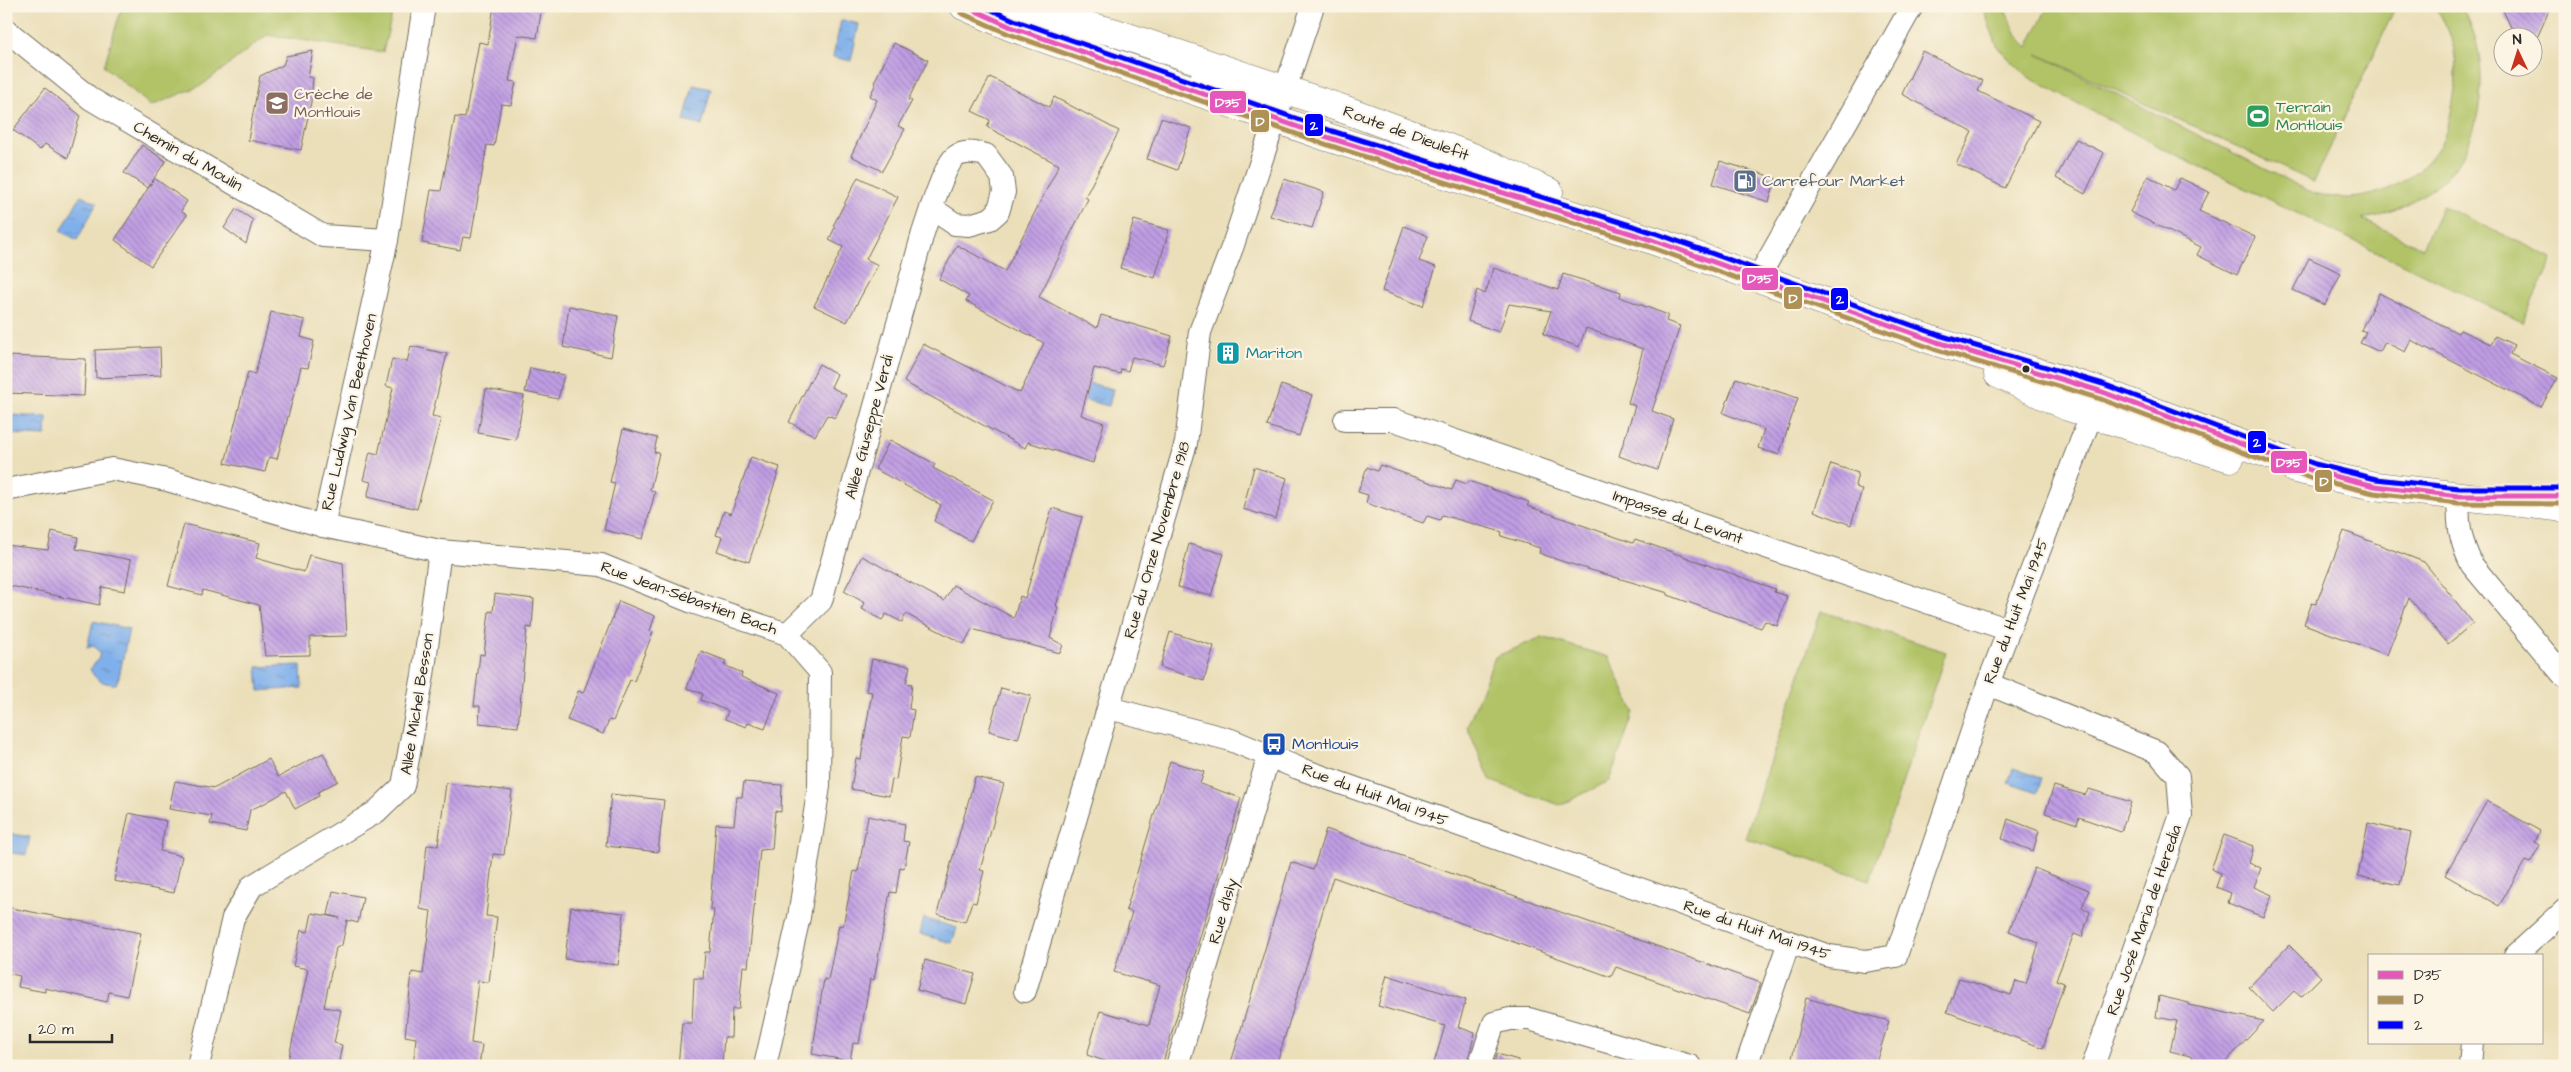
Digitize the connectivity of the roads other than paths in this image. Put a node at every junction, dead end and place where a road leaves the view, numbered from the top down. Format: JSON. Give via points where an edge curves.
{"nodes":[{"id":1,"x":424,"y":6,"type":"edge"},
{"id":2,"x":964,"y":6,"type":"edge"},
{"id":3,"x":1008,"y":6,"type":"edge"},
{"id":4,"x":1313,"y":6,"type":"edge"},
{"id":5,"x":1912,"y":6,"type":"edge"},
{"id":6,"x":6,"y":30,"type":"edge"},
{"id":7,"x":1086,"y":54,"type":"junction"},
{"id":8,"x":1285,"y":89,"type":"junction"},
{"id":9,"x":1276,"y":120,"type":"junction"},
{"id":10,"x":1330,"y":138,"type":"junction"},
{"id":11,"x":931,"y":208,"type":"dead end"},
{"id":12,"x":388,"y":240,"type":"junction"},
{"id":13,"x":1652,"y":240,"type":"junction"},
{"id":14,"x":1758,"y":278,"type":"junction"},
{"id":15,"x":2095,"y":403,"type":"junction"},
{"id":16,"x":1346,"y":420,"type":"dead end"},
{"id":17,"x":6,"y":490,"type":"edge"},
{"id":18,"x":2459,"y":496,"type":"junction"},
{"id":19,"x":2565,"y":496,"type":"edge"},
{"id":20,"x":2565,"y":508,"type":"edge"},
{"id":21,"x":323,"y":526,"type":"junction"},
{"id":22,"x":440,"y":551,"type":"junction"},
{"id":23,"x":2008,"y":630,"type":"junction"},
{"id":24,"x":787,"y":634,"type":"junction"},
{"id":25,"x":2565,"y":677,"type":"edge"},
{"id":26,"x":1988,"y":684,"type":"junction"},
{"id":27,"x":1109,"y":708,"type":"junction"},
{"id":28,"x":1269,"y":755,"type":"junction"},
{"id":29,"x":2565,"y":910,"type":"edge"},
{"id":30,"x":1789,"y":942,"type":"junction"},
{"id":31,"x":2517,"y":954,"type":"edge"},
{"id":32,"x":1025,"y":991,"type":"dead end"},
{"id":33,"x":2472,"y":1044,"type":"edge"},
{"id":34,"x":198,"y":1066,"type":"edge"},
{"id":35,"x":765,"y":1066,"type":"edge"},
{"id":36,"x":1178,"y":1066,"type":"edge"},
{"id":37,"x":1479,"y":1066,"type":"edge"},
{"id":38,"x":1690,"y":1066,"type":"edge"},
{"id":39,"x":1746,"y":1066,"type":"edge"},
{"id":40,"x":2093,"y":1066,"type":"edge"},
{"id":41,"x":2470,"y":1066,"type":"edge"}],
"edges":[{"from":1,"to":12,"type":"street","name":"Rue Ludwig Van Beethoven"},
{"from":2,"to":7,"type":"main road","name":"Route de Dieulefit"},
{"from":3,"to":8,"type":"main road","name":"Route de Dieulefit","via":[[1113,32]]},
{"from":4,"to":8,"type":"street","name":"Rue du Onze Novembre 1918"},
{"from":5,"to":14,"type":"street"},
{"from":6,"to":12,"type":"street","name":"Chemin du Moulin","via":[[91,99],[323,236]]},
{"from":7,"to":8,"type":"street","via":[[1115,49],[1228,88],[1257,94]]},
{"from":7,"to":9,"type":"main road","name":"Route de Dieulefit"},
{"from":8,"to":9,"type":"street","name":"Rue du Onze Novembre 1918"},
{"from":8,"to":10,"type":"main road","via":[[1304,114]]},
{"from":8,"to":13,"type":"main road","name":"Route de Dieulefit","via":[[1470,156]]},
{"from":9,"to":10,"type":"main road","name":"Route de Dieulefit"},
{"from":9,"to":27,"type":"street","name":"Rue du Onze Novembre 1918","via":[[1200,332],[1186,443]]},
{"from":10,"to":13,"type":"main road","name":"Route de Dieulefit"},
{"from":11,"to":24,"type":"street","name":"Allée Giuseppe Verdi","via":[[821,601]]},
{"from":12,"to":21,"type":"street","name":"Rue Ludwig Van Beethoven"},
{"from":13,"to":14,"type":"main road","name":"Route de Dieulefit"},
{"from":14,"to":15,"type":"main road","name":"Route de Dieulefit","via":[[1938,342]]},
{"from":15,"to":18,"type":"main road","name":"Route de Dieulefit","via":[[2313,471],[2375,486]]},
{"from":15,"to":23,"type":"street","name":"Rue du Huit Mai 1945"},
{"from":16,"to":23,"type":"street","name":"Impasse du Levant","via":[[1394,420]]},
{"from":17,"to":21,"type":"street","name":"Rue Ludwig Van Beethoven","via":[[112,469],[167,480]]},
{"from":18,"to":19,"type":"main road","name":"Route de Dieulefit"},
{"from":18,"to":20,"type":"main road","name":"Route de Dieulefit"},
{"from":18,"to":25,"type":"street","via":[[2458,525],[2462,544],[2472,565]]},
{"from":21,"to":22,"type":"street","name":"Rue Jean-Sébastien Bach"},
{"from":22,"to":24,"type":"street","name":"Rue Jean-Sébastien Bach","via":[[601,565]]},
{"from":22,"to":34,"type":"street","name":"Allée Michel Besson","via":[[403,786],[376,812],[252,886],[233,918]]},
{"from":23,"to":26,"type":"street","name":"Rue du Huit Mai 1945"},
{"from":24,"to":35,"type":"street","name":"Rue Jean-Sébastien Bach","via":[[820,672],[820,786],[799,917]]},
{"from":26,"to":30,"type":"street","name":"Rue du Huit Mai 1945","via":[[1896,956],[1865,961],[1829,956]]},
{"from":26,"to":40,"type":"street","name":"Rue José Maria de Heredia","via":[[2157,752],[2178,776],[2181,815]]},
{"from":27,"to":28,"type":"street","name":"Rue du Huit Mai 1945","via":[[1230,740]]},
{"from":27,"to":32,"type":"street","name":"Rue du Onze Novembre 1918"},
{"from":28,"to":30,"type":"street","name":"Rue du Huit Mai 1945"},
{"from":28,"to":36,"type":"street","name":"Rue d'Isly"},
{"from":29,"to":31,"type":"street"},
{"from":30,"to":39,"type":"street"},
{"from":33,"to":41,"type":"street"},
{"from":37,"to":38,"type":"street","via":[[1494,1023],[1529,1019]]}]}
